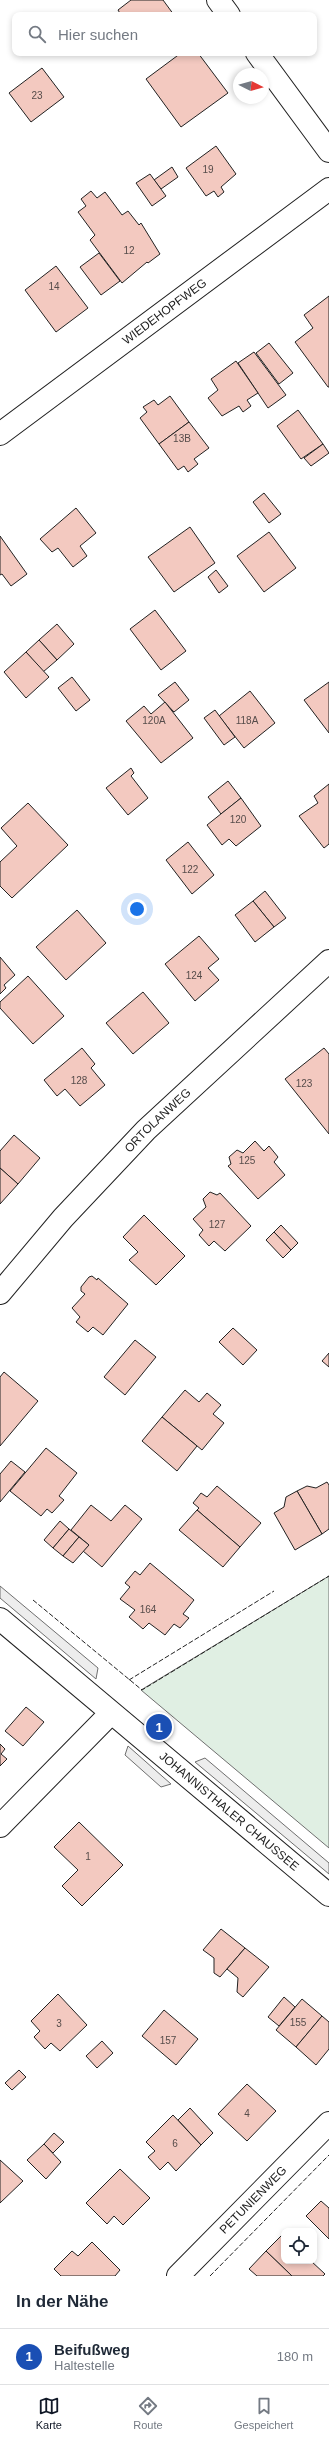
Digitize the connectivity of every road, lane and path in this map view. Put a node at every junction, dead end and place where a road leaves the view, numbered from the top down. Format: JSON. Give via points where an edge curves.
{"nodes":[{"id":1,"x":218,"y":0,"type":"edge"},
{"id":2,"x":227,"y":12,"type":"edge"},
{"id":3,"x":259,"y":56,"type":"edge"},
{"id":4,"x":329,"y":151,"type":"edge"},
{"id":5,"x":329,"y":189,"type":"edge"},
{"id":6,"x":0,"y":434,"type":"edge"},
{"id":7,"x":329,"y":960,"type":"edge"},
{"id":8,"x":0,"y":1292,"type":"edge"},
{"id":9,"x":0,"y":1619,"type":"edge"},
{"id":10,"x":111,"y":1713,"type":"junction"},
{"id":11,"x":0,"y":1826,"type":"edge"},
{"id":12,"x":329,"y":1895,"type":"edge"},
{"id":13,"x":329,"y":2123,"type":"edge"},
{"id":14,"x":178,"y":2276,"type":"edge"}],
"edges":[{"from":1,"to":2,"type":"street"},
{"from":3,"to":4,"type":"street"},
{"from":5,"to":6,"type":"street","name":"WIEDEHOPFWEG"},
{"from":7,"to":8,"type":"street","name":"ORTOLANWEG","via":[[146,1130],[63,1218]]},
{"from":9,"to":10,"type":"street","name":"JOHANNISTHALER CHAUSSEE"},
{"from":10,"to":11,"type":"street"},
{"from":10,"to":12,"type":"street","name":"JOHANNISTHALER CHAUSSEE"},
{"from":13,"to":14,"type":"street","name":"PETUNIENWEG"}]}
